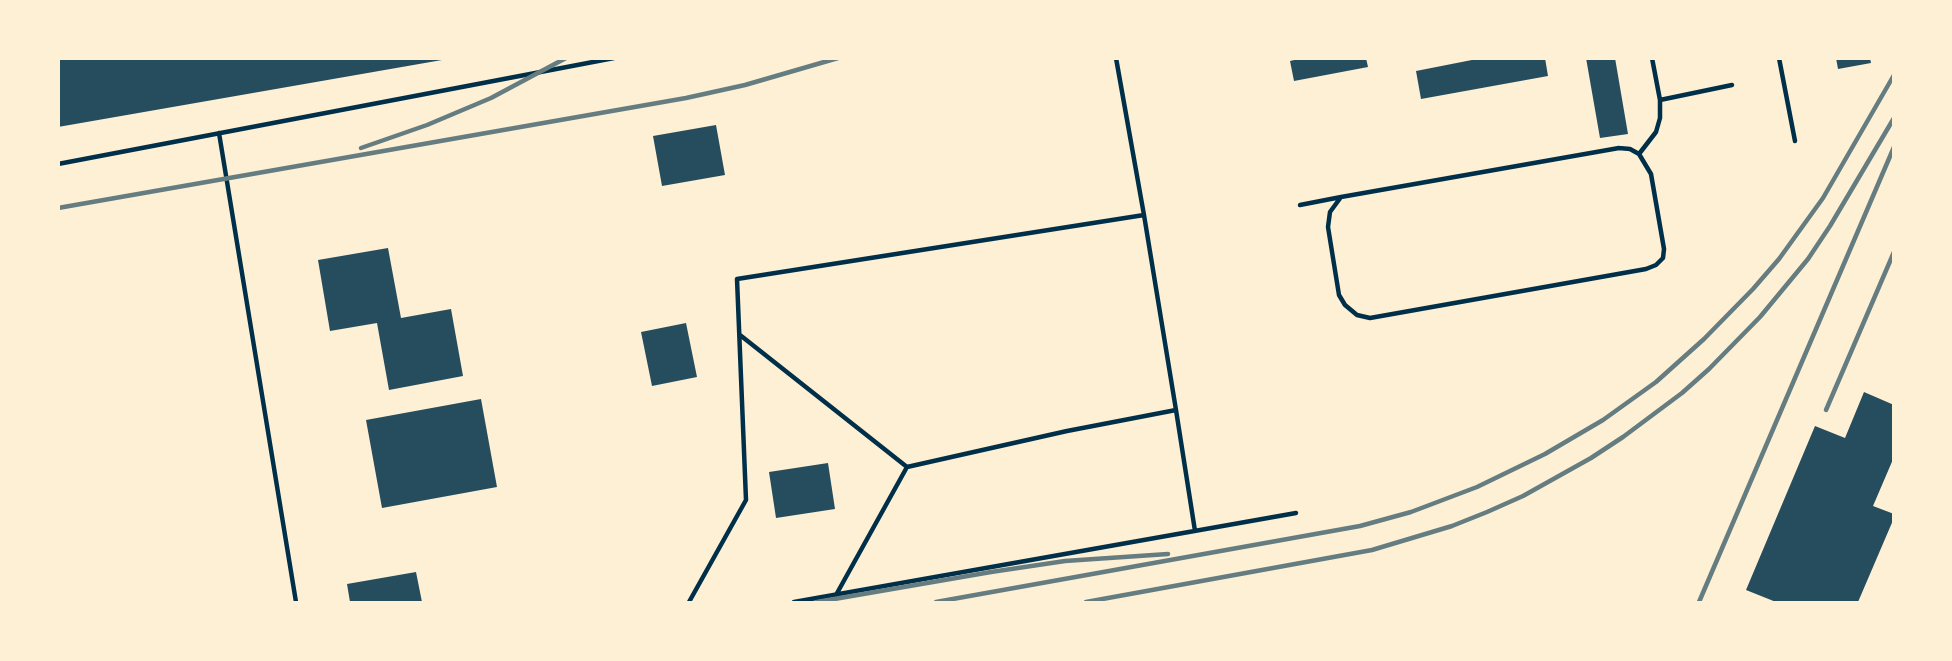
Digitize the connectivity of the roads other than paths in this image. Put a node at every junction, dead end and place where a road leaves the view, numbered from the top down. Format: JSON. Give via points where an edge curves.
{"nodes":[{"id":1,"x":614,"y":58,"type":"edge"},
{"id":2,"x":1116,"y":58,"type":"edge"},
{"id":3,"x":1652,"y":58,"type":"edge"},
{"id":4,"x":1779,"y":58,"type":"edge"},
{"id":5,"x":1732,"y":85,"type":"dead end"},
{"id":6,"x":1660,"y":100,"type":"junction"},
{"id":7,"x":219,"y":133,"type":"junction"},
{"id":8,"x":1794,"y":141,"type":"dead end"},
{"id":9,"x":1639,"y":154,"type":"junction"},
{"id":10,"x":58,"y":164,"type":"edge"},
{"id":11,"x":1341,"y":197,"type":"junction"},
{"id":12,"x":1300,"y":205,"type":"dead end"},
{"id":13,"x":1144,"y":215,"type":"junction"},
{"id":14,"x":740,"y":335,"type":"junction"},
{"id":15,"x":1176,"y":410,"type":"junction"},
{"id":16,"x":908,"y":467,"type":"junction"},
{"id":17,"x":1296,"y":513,"type":"dead end"},
{"id":18,"x":1195,"y":531,"type":"junction"},
{"id":19,"x":836,"y":595,"type":"junction"},
{"id":20,"x":296,"y":603,"type":"edge"},
{"id":21,"x":689,"y":603,"type":"edge"},
{"id":22,"x":794,"y":603,"type":"edge"}],
"edges":[{"from":1,"to":7,"type":"lane"},
{"from":2,"to":13,"type":"lane"},
{"from":3,"to":6,"type":"lane"},
{"from":4,"to":8,"type":"lane"},
{"from":5,"to":6,"type":"lane"},
{"from":6,"to":9,"type":"lane","via":[[1656,132]]},
{"from":7,"to":10,"type":"lane"},
{"from":7,"to":20,"type":"lane"},
{"from":9,"to":11,"type":"lane","via":[[1619,148]]},
{"from":9,"to":11,"type":"lane","via":[[1651,174],[1664,249],[1663,258],[1656,265],[1370,318],[1357,315],[1339,295],[1328,227],[1330,212]]},
{"from":11,"to":12,"type":"lane"},
{"from":13,"to":14,"type":"lane","via":[[737,279]]},
{"from":13,"to":15,"type":"lane"},
{"from":14,"to":16,"type":"lane"},
{"from":14,"to":21,"type":"lane","via":[[746,500]]},
{"from":15,"to":16,"type":"lane"},
{"from":15,"to":18,"type":"lane"},
{"from":16,"to":19,"type":"lane"},
{"from":17,"to":18,"type":"lane"},
{"from":18,"to":19,"type":"lane"},
{"from":19,"to":22,"type":"lane"}]}
